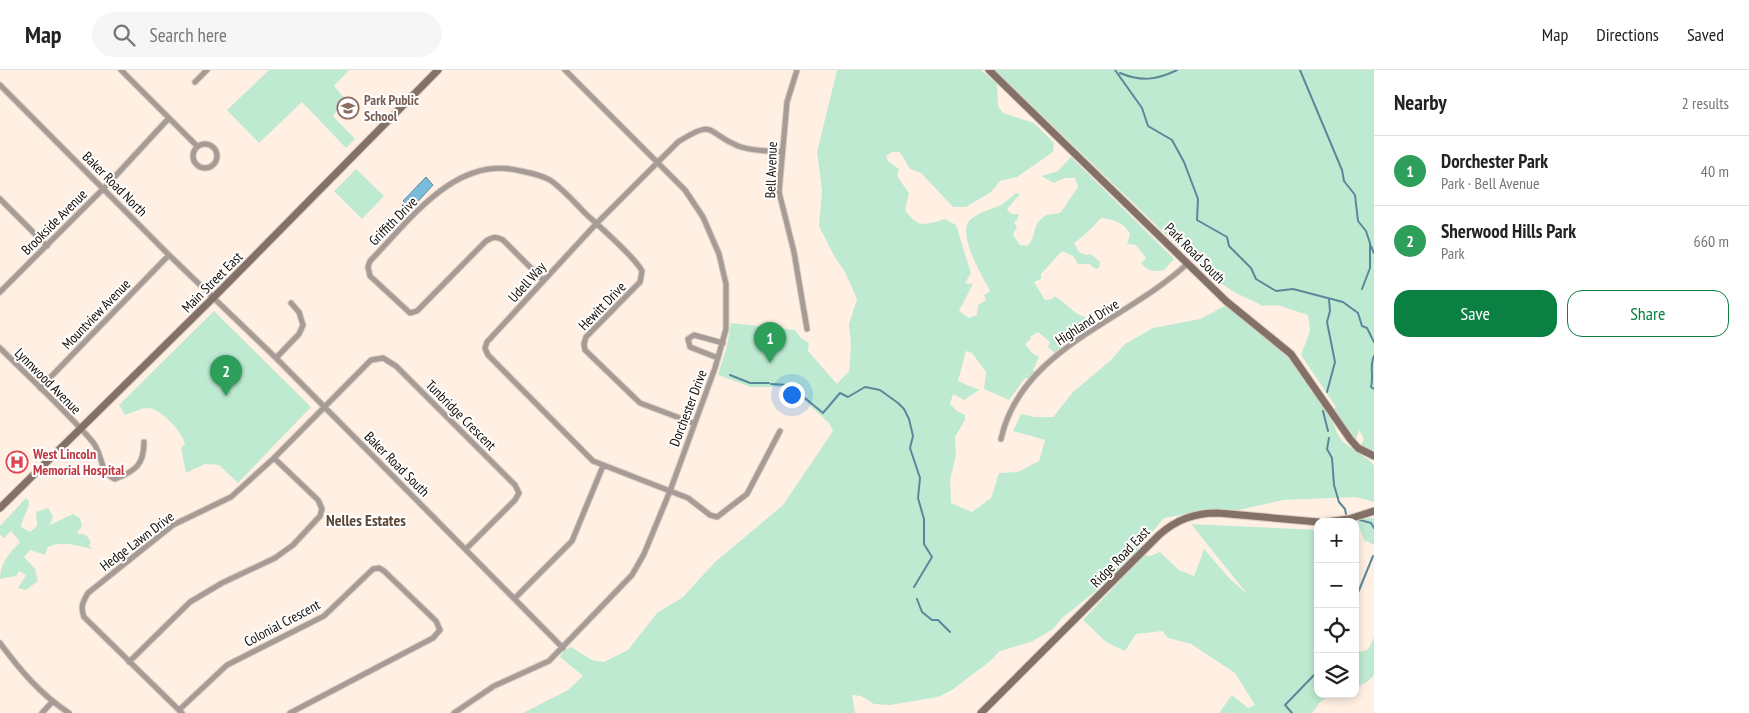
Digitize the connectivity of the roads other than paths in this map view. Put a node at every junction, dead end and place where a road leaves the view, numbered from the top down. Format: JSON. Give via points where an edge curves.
{"nodes":[{"id":1,"x":121,"y":70,"type":"edge"},
{"id":2,"x":207,"y":70,"type":"edge"},
{"id":3,"x":438,"y":70,"type":"edge"},
{"id":4,"x":565,"y":70,"type":"edge"},
{"id":5,"x":797,"y":70,"type":"edge"},
{"id":6,"x":989,"y":70,"type":"edge"},
{"id":7,"x":195,"y":82,"type":"dead end"},
{"id":8,"x":0,"y":85,"type":"edge"},
{"id":9,"x":169,"y":118,"type":"junction"},
{"id":10,"x":197,"y":146,"type":"junction"},
{"id":11,"x":782,"y":152,"type":"junction"},
{"id":12,"x":658,"y":161,"type":"junction"},
{"id":13,"x":103,"y":188,"type":"junction"},
{"id":14,"x":0,"y":199,"type":"edge"},
{"id":15,"x":596,"y":224,"type":"junction"},
{"id":16,"x":47,"y":246,"type":"junction"},
{"id":17,"x":169,"y":255,"type":"junction"},
{"id":18,"x":1188,"y":264,"type":"junction"},
{"id":19,"x":543,"y":280,"type":"junction"},
{"id":20,"x":0,"y":292,"type":"edge"},
{"id":21,"x":214,"y":298,"type":"junction"},
{"id":22,"x":291,"y":303,"type":"dead end"},
{"id":23,"x":807,"y":329,"type":"dead end"},
{"id":24,"x":722,"y":343,"type":"junction"},
{"id":25,"x":0,"y":348,"type":"edge"},
{"id":26,"x":276,"y":358,"type":"junction"},
{"id":27,"x":718,"y":358,"type":"junction"},
{"id":28,"x":40,"y":388,"type":"junction"},
{"id":29,"x":324,"y":406,"type":"junction"},
{"id":30,"x":693,"y":423,"type":"junction"},
{"id":31,"x":80,"y":429,"type":"junction"},
{"id":32,"x":780,"y":431,"type":"dead end"},
{"id":33,"x":1000,"y":440,"type":"dead end"},
{"id":34,"x":144,"y":442,"type":"dead end"},
{"id":35,"x":1374,"y":456,"type":"edge"},
{"id":36,"x":274,"y":458,"type":"junction"},
{"id":37,"x":602,"y":466,"type":"junction"},
{"id":38,"x":670,"y":491,"type":"junction"},
{"id":39,"x":0,"y":508,"type":"edge"},
{"id":40,"x":1374,"y":512,"type":"edge"},
{"id":41,"x":1353,"y":518,"type":"edge"},
{"id":42,"x":1314,"y":522,"type":"edge"},
{"id":43,"x":466,"y":549,"type":"junction"},
{"id":44,"x":515,"y":598,"type":"junction"},
{"id":45,"x":0,"y":643,"type":"edge"},
{"id":46,"x":563,"y":648,"type":"junction"},
{"id":47,"x":129,"y":662,"type":"junction"},
{"id":48,"x":52,"y":702,"type":"junction"},
{"id":49,"x":180,"y":711,"type":"edge"},
{"id":50,"x":42,"y":713,"type":"edge"},
{"id":51,"x":69,"y":713,"type":"edge"},
{"id":52,"x":290,"y":713,"type":"edge"},
{"id":53,"x":454,"y":713,"type":"edge"},
{"id":54,"x":980,"y":713,"type":"edge"}],
"edges":[{"from":1,"to":9,"type":"street"},
{"from":2,"to":7,"type":"street"},
{"from":3,"to":21,"type":"main road","name":"Main Street East"},
{"from":4,"to":12,"type":"street","name":"Dorchester Drive"},
{"from":5,"to":11,"type":"street","name":"Bell Avenue","via":[[787,102]]},
{"from":6,"to":18,"type":"main road","name":"Park Road South"},
{"from":8,"to":13,"type":"street","name":"Baker Road North"},
{"from":9,"to":10,"type":"street"},
{"from":9,"to":13,"type":"street","name":"Brookside Avenue"},
{"from":10,"to":10,"type":"street","via":[[192,156],[196,165],[202,168],[212,166],[216,150],[207,144]]},
{"from":11,"to":12,"type":"street","name":"Udell Way","via":[[740,147],[706,129],[678,142]]},
{"from":11,"to":23,"type":"street","name":"Bell Avenue","via":[[780,201],[794,252]]},
{"from":12,"to":15,"type":"street","name":"Udell Way"},
{"from":12,"to":24,"type":"street","name":"Dorchester Drive","via":[[690,197],[703,217],[719,254],[727,301]]},
{"from":13,"to":16,"type":"street","name":"Brookside Avenue"},
{"from":13,"to":17,"type":"street","name":"Baker Road North"},
{"from":14,"to":16,"type":"street"},
{"from":15,"to":19,"type":"street","name":"Udell Way"},
{"from":15,"to":19,"type":"street","name":"Griffith Drive","via":[[560,189],[539,175],[503,166],[480,169],[444,188],[370,261],[368,267],[370,276],[410,313],[416,311],[492,238],[503,240]]},
{"from":15,"to":30,"type":"street","name":"Hewitt Drive","via":[[640,268],[642,275],[640,282],[586,337],[585,350],[640,403]]},
{"from":16,"to":20,"type":"street","name":"Brookside Avenue"},
{"from":17,"to":21,"type":"street","name":"Baker Road North"},
{"from":17,"to":28,"type":"street","name":"Mountview Avenue"},
{"from":18,"to":33,"type":"street","name":"Highland Drive","via":[[1134,305],[1052,358],[1016,400]]},
{"from":18,"to":35,"type":"main road","name":"Park Road South","via":[[1226,301],[1298,360],[1350,439],[1358,448]]},
{"from":19,"to":37,"type":"street","name":"Udell Way","via":[[485,348],[488,355],[583,452]]},
{"from":21,"to":26,"type":"street","name":"Baker Road South"},
{"from":21,"to":31,"type":"main road","name":"Main Street East"},
{"from":22,"to":26,"type":"street","via":[[299,312],[303,325],[299,334]]},
{"from":24,"to":27,"type":"street","name":"Dorchester Drive"},
{"from":24,"to":27,"type":"street","via":[[694,335],[688,339],[690,347]]},
{"from":25,"to":28,"type":"street","name":"Lynnwood Avenue"},
{"from":26,"to":29,"type":"street","name":"Baker Road South"},
{"from":27,"to":30,"type":"street","name":"Dorchester Drive"},
{"from":28,"to":31,"type":"street","name":"Lynnwood Avenue"},
{"from":29,"to":36,"type":"street","name":"Hedge Lawn Drive"},
{"from":29,"to":43,"type":"street","name":"Baker Road South"},
{"from":29,"to":43,"type":"street","name":"Tunbridge Crescent","via":[[370,360],[383,358],[396,366],[515,485],[519,492],[515,500]]},
{"from":30,"to":38,"type":"street","name":"Dorchester Drive"},
{"from":31,"to":34,"type":"street","name":"Lynnwood Avenue","via":[[94,443],[105,472],[116,479],[142,463]]},
{"from":31,"to":39,"type":"main road","name":"Main Street East"},
{"from":32,"to":38,"type":"street","name":"Udell Way","via":[[747,494],[717,517]]},
{"from":36,"to":47,"type":"street","name":"Hedge Lawn Drive","via":[[231,497],[173,525],[88,593],[81,606],[84,617]]},
{"from":36,"to":47,"type":"street","via":[[318,500],[322,509],[320,516],[293,545],[275,558],[190,602]]},
{"from":37,"to":38,"type":"street","name":"Udell Way"},
{"from":37,"to":44,"type":"street","via":[[572,541]]},
{"from":38,"to":46,"type":"street","name":"Dorchester Drive","via":[[632,575]]},
{"from":40,"to":41,"type":"main road"},
{"from":42,"to":54,"type":"main road","name":"Ridge Road East","via":[[1202,513],[1177,522],[1159,535]]},
{"from":43,"to":44,"type":"street","name":"Baker Road South"},
{"from":44,"to":46,"type":"street","name":"Baker Road South"},
{"from":45,"to":48,"type":"street","via":[[16,666]]},
{"from":46,"to":53,"type":"street","name":"Dorchester Drive","via":[[540,667],[494,686]]},
{"from":47,"to":49,"type":"street","name":"Hedge Lawn Drive"},
{"from":48,"to":50,"type":"street"},
{"from":48,"to":51,"type":"street"},
{"from":49,"to":52,"type":"street","name":"Colonial Crescent","via":[[227,664],[324,616],[373,569],[384,571],[436,621],[440,630],[433,638]]}]}
